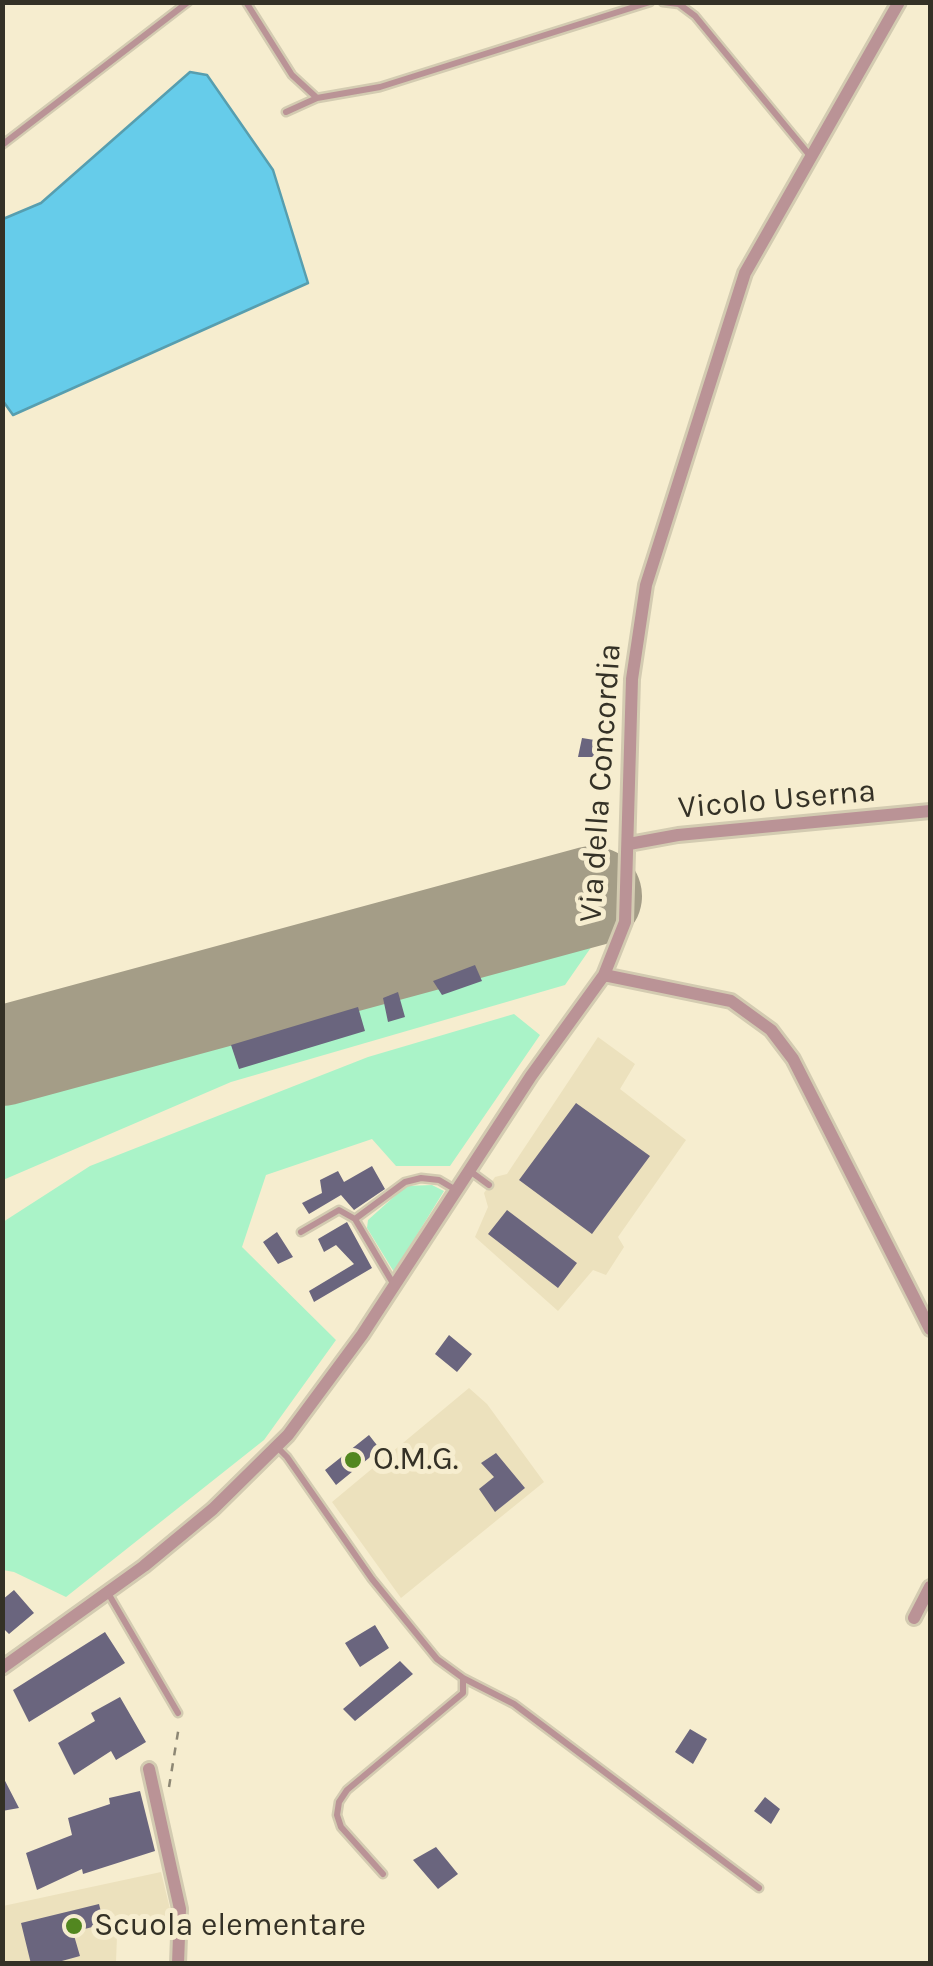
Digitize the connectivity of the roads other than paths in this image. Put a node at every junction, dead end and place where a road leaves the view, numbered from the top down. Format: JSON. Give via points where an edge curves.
{"nodes":[{"id":1,"x":188,"y":2,"type":"edge"},
{"id":2,"x":246,"y":2,"type":"edge"},
{"id":3,"x":650,"y":2,"type":"edge"},
{"id":4,"x":664,"y":2,"type":"edge"},
{"id":5,"x":899,"y":2,"type":"edge"},
{"id":6,"x":317,"y":98,"type":"junction"},
{"id":7,"x":286,"y":112,"type":"dead end"},
{"id":8,"x":2,"y":144,"type":"edge"},
{"id":9,"x":811,"y":156,"type":"junction"},
{"id":10,"x":930,"y":812,"type":"edge"},
{"id":11,"x":628,"y":844,"type":"junction"},
{"id":12,"x":604,"y":975,"type":"junction"},
{"id":13,"x":469,"y":1170,"type":"junction"},
{"id":14,"x":489,"y":1185,"type":"dead end"},
{"id":15,"x":456,"y":1190,"type":"junction"},
{"id":16,"x":355,"y":1219,"type":"junction"},
{"id":17,"x":300,"y":1232,"type":"dead end"},
{"id":18,"x":394,"y":1285,"type":"junction"},
{"id":19,"x":930,"y":1328,"type":"edge"},
{"id":20,"x":276,"y":1446,"type":"junction"},
{"id":21,"x":930,"y":1588,"type":"edge"},
{"id":22,"x":108,"y":1592,"type":"junction"},
{"id":23,"x":914,"y":1618,"type":"dead end"},
{"id":24,"x":2,"y":1668,"type":"edge"},
{"id":25,"x":463,"y":1678,"type":"junction"},
{"id":26,"x":178,"y":1713,"type":"road end"},
{"id":27,"x":150,"y":1769,"type":"dead end"},
{"id":28,"x":383,"y":1874,"type":"dead end"},
{"id":29,"x":759,"y":1888,"type":"dead end"},
{"id":30,"x":178,"y":1964,"type":"edge"}],
"edges":[{"from":1,"to":8,"type":"lane"},
{"from":2,"to":6,"type":"lane","via":[[292,75]]},
{"from":3,"to":6,"type":"lane","via":[[380,88]]},
{"from":4,"to":9,"type":"lane","via":[[696,16]]},
{"from":5,"to":9,"type":"street","name":"Via della Concordia"},
{"from":6,"to":7,"type":"lane"},
{"from":9,"to":11,"type":"street","name":"Via della Concordia","via":[[745,273],[646,585],[632,679]]},
{"from":10,"to":11,"type":"street","name":"Vicolo Userna"},
{"from":11,"to":12,"type":"street","name":"Via della Concordia","via":[[625,922]]},
{"from":12,"to":13,"type":"street","name":"Via della Concordia"},
{"from":12,"to":19,"type":"street","via":[[731,1000],[771,1030],[793,1059]]},
{"from":13,"to":14,"type":"lane"},
{"from":13,"to":15,"type":"street","name":"Via della Concordia"},
{"from":15,"to":16,"type":"lane","via":[[439,1180],[405,1182]]},
{"from":15,"to":18,"type":"street","name":"Via della Concordia"},
{"from":16,"to":17,"type":"lane","via":[[339,1210]]},
{"from":16,"to":18,"type":"lane"},
{"from":18,"to":20,"type":"street","name":"Via della Concordia"},
{"from":20,"to":22,"type":"street","name":"Via della Concordia","via":[[213,1509]]},
{"from":20,"to":25,"type":"lane","via":[[372,1579],[437,1659]]},
{"from":21,"to":23,"type":"street"},
{"from":22,"to":24,"type":"street","name":"Via della Concordia"},
{"from":22,"to":26,"type":"lane"},
{"from":25,"to":28,"type":"lane","via":[[463,1693],[339,1802],[342,1827]]},
{"from":25,"to":29,"type":"lane","via":[[514,1704]]},
{"from":27,"to":30,"type":"street","via":[[180,1909]]}]}
